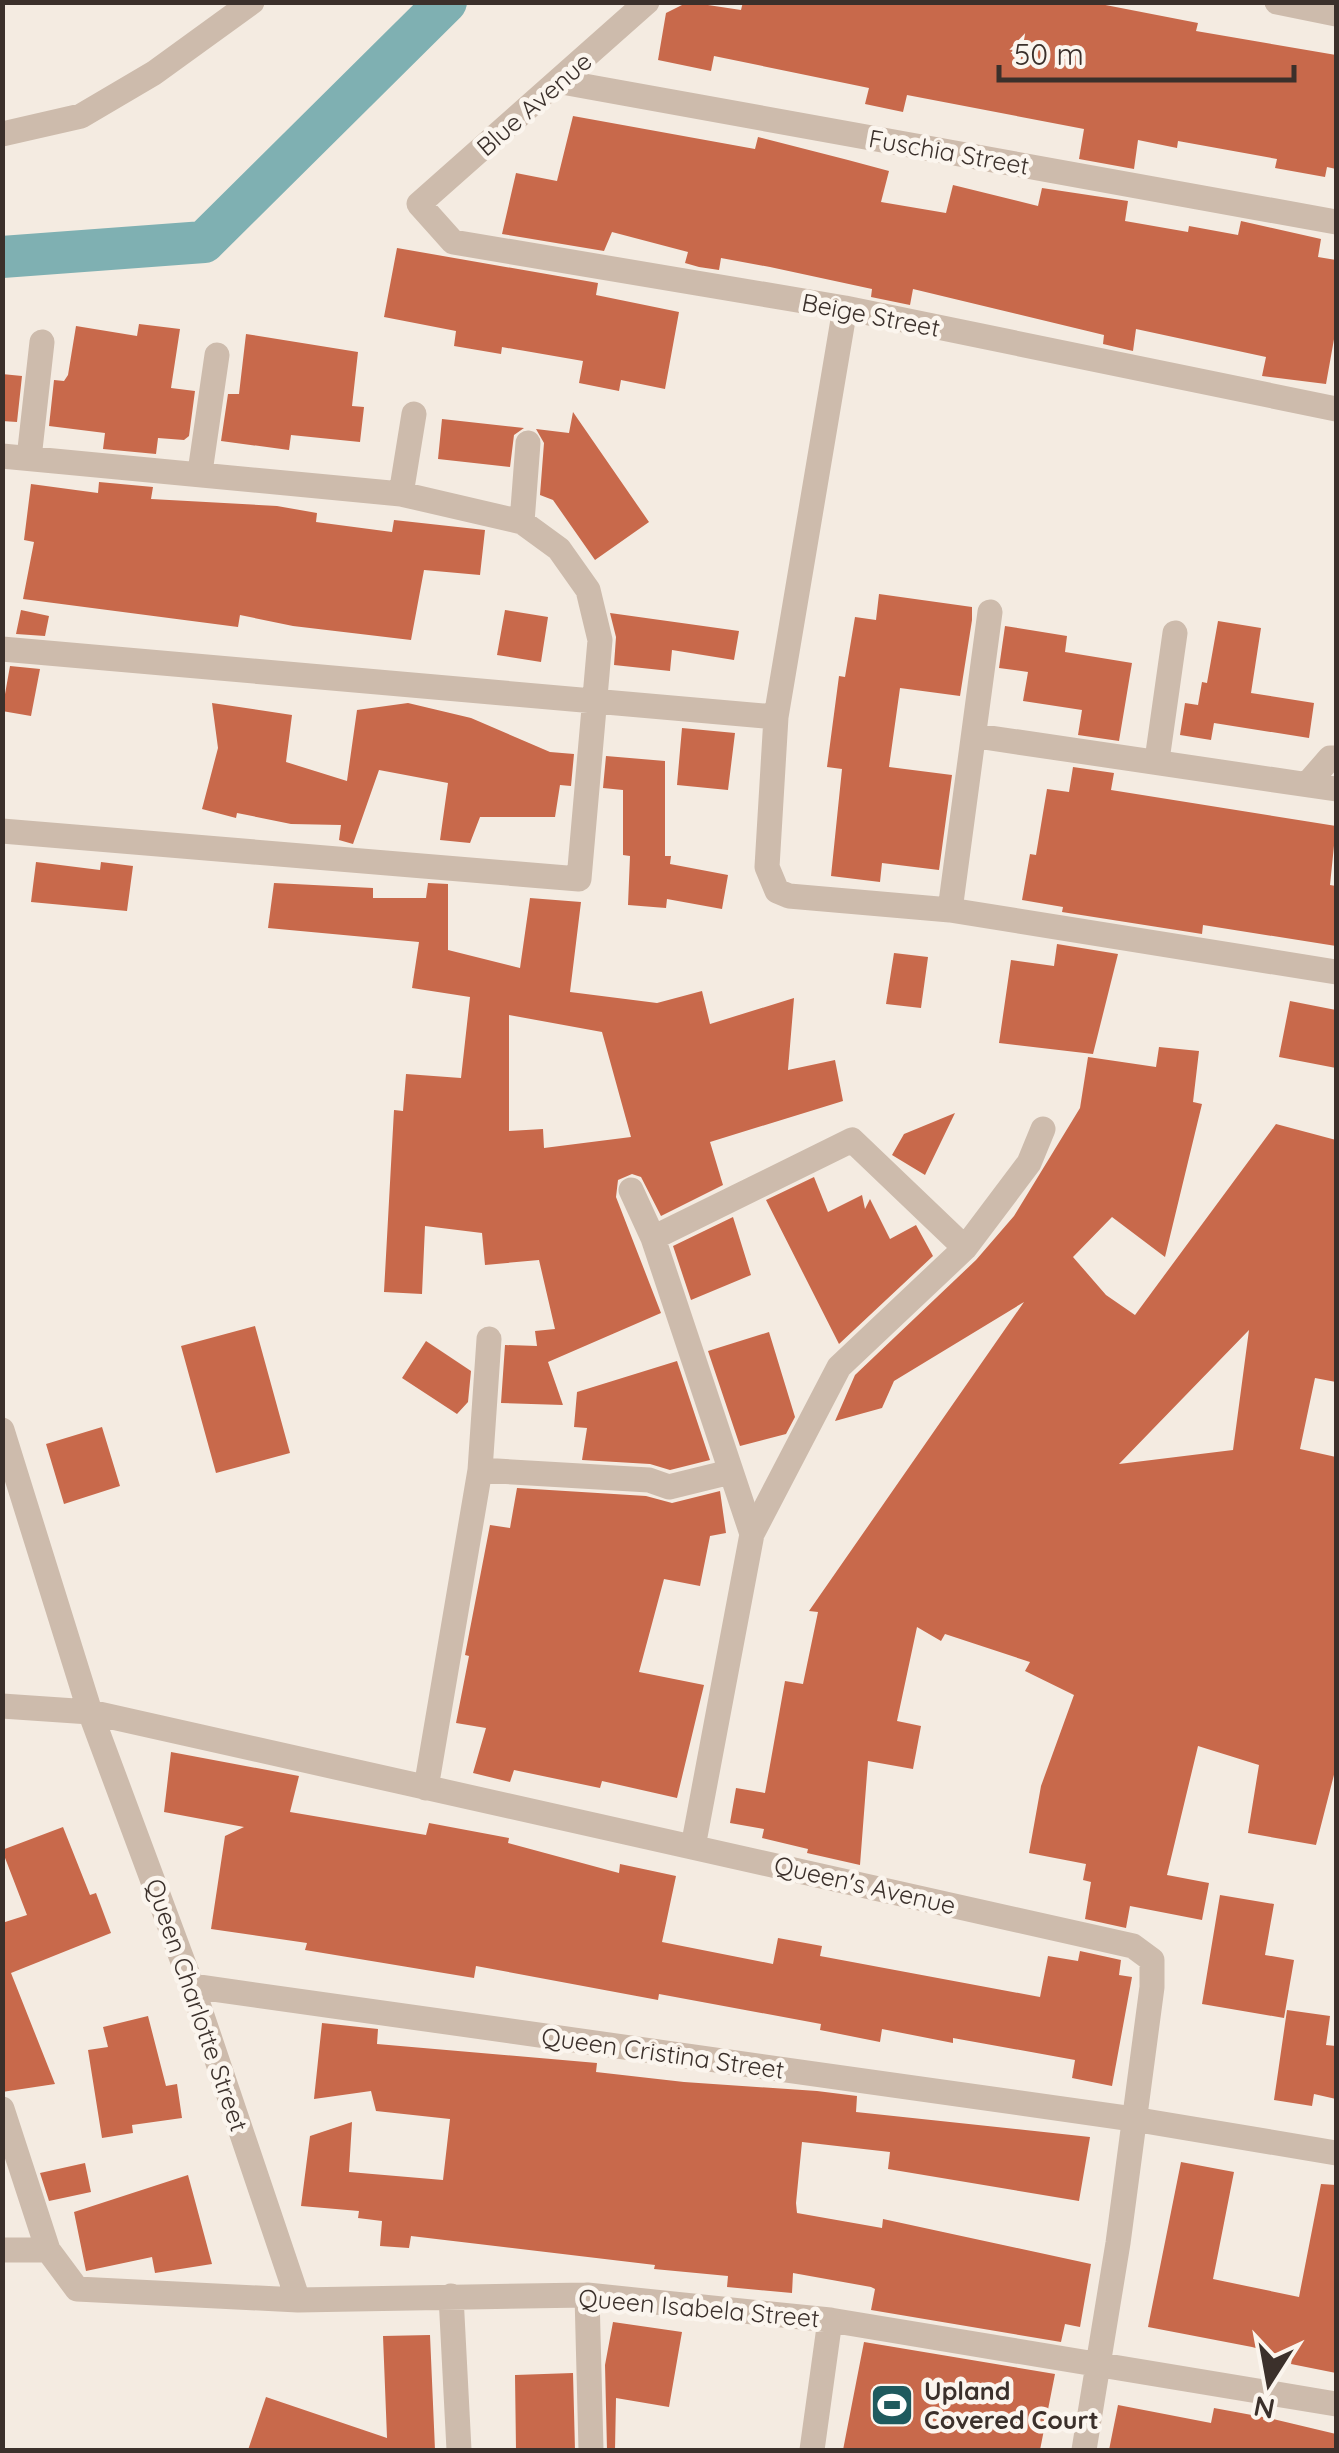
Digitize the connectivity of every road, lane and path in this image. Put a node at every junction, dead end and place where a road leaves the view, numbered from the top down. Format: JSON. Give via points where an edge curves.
{"nodes":[{"id":1,"x":252,"y":2,"type":"edge"},
{"id":2,"x":647,"y":2,"type":"edge"},
{"id":3,"x":1278,"y":2,"type":"edge"},
{"id":4,"x":1336,"y":14,"type":"edge"},
{"id":5,"x":562,"y":82,"type":"junction"},
{"id":6,"x":2,"y":134,"type":"edge"},
{"id":7,"x":419,"y":204,"type":"joint"},
{"id":8,"x":1336,"y":222,"type":"edge"},
{"id":9,"x":845,"y":308,"type":"junction"},
{"id":10,"x":42,"y":342,"type":"dead end"},
{"id":11,"x":217,"y":355,"type":"dead end"},
{"id":12,"x":1336,"y":409,"type":"edge"},
{"id":13,"x":414,"y":414,"type":"dead end"},
{"id":14,"x":528,"y":443,"type":"dead end"},
{"id":15,"x":16,"y":457,"type":"edge"},
{"id":16,"x":200,"y":472,"type":"junction"},
{"id":17,"x":400,"y":494,"type":"junction"},
{"id":18,"x":522,"y":522,"type":"junction"},
{"id":19,"x":990,"y":612,"type":"dead end"},
{"id":20,"x":1175,"y":633,"type":"dead end"},
{"id":21,"x":2,"y":648,"type":"edge"},
{"id":22,"x":597,"y":701,"type":"junction"},
{"id":23,"x":776,"y":717,"type":"junction"},
{"id":24,"x":977,"y":736,"type":"junction"},
{"id":25,"x":1336,"y":758,"type":"edge"},
{"id":26,"x":1157,"y":760,"type":"junction"},
{"id":27,"x":1309,"y":782,"type":"junction"},
{"id":28,"x":1336,"y":789,"type":"edge"},
{"id":29,"x":2,"y":831,"type":"edge"},
{"id":30,"x":950,"y":910,"type":"junction"},
{"id":31,"x":1336,"y":972,"type":"edge"},
{"id":32,"x":1042,"y":1129,"type":"dead end"},
{"id":33,"x":631,"y":1190,"type":"dead end"},
{"id":34,"x":653,"y":1238,"type":"junction"},
{"id":35,"x":965,"y":1248,"type":"junction"},
{"id":36,"x":489,"y":1339,"type":"dead end"},
{"id":37,"x":2,"y":1430,"type":"edge"},
{"id":38,"x":480,"y":1470,"type":"junction"},
{"id":39,"x":730,"y":1472,"type":"junction"},
{"id":40,"x":752,"y":1534,"type":"junction"},
{"id":41,"x":2,"y":1706,"type":"edge"},
{"id":42,"x":90,"y":1712,"type":"junction"},
{"id":43,"x":426,"y":1788,"type":"junction"},
{"id":44,"x":693,"y":1846,"type":"junction"},
{"id":45,"x":192,"y":1986,"type":"junction"},
{"id":46,"x":2,"y":2109,"type":"edge"},
{"id":47,"x":1133,"y":2119,"type":"junction"},
{"id":48,"x":1336,"y":2153,"type":"edge"},
{"id":49,"x":2,"y":2250,"type":"edge"},
{"id":50,"x":48,"y":2250,"type":"junction"},
{"id":51,"x":451,"y":2296,"type":"junction"},
{"id":52,"x":587,"y":2296,"type":"junction"},
{"id":53,"x":298,"y":2300,"type":"junction"},
{"id":54,"x":830,"y":2320,"type":"junction"},
{"id":55,"x":1098,"y":2361,"type":"junction"},
{"id":56,"x":1336,"y":2404,"type":"edge"},
{"id":57,"x":459,"y":2450,"type":"edge"},
{"id":58,"x":592,"y":2450,"type":"edge"},
{"id":59,"x":812,"y":2450,"type":"edge"},
{"id":60,"x":1084,"y":2450,"type":"edge"}],
"edges":[{"from":1,"to":6,"type":"street","via":[[82,116]]},
{"from":2,"to":5,"type":"street","name":"Blue Avenue"},
{"from":3,"to":4,"type":"street"},
{"from":5,"to":7,"type":"street","name":"Blue Avenue"},
{"from":5,"to":8,"type":"street","name":"Fuschia Street"},
{"from":7,"to":9,"type":"street","name":"Beige Street","via":[[453,242]]},
{"from":9,"to":12,"type":"street","name":"Beige Street"},
{"from":9,"to":23,"type":"street"},
{"from":10,"to":15,"type":"street"},
{"from":11,"to":16,"type":"street"},
{"from":13,"to":17,"type":"street"},
{"from":14,"to":18,"type":"street"},
{"from":15,"to":16,"type":"street"},
{"from":16,"to":17,"type":"street"},
{"from":17,"to":18,"type":"street"},
{"from":18,"to":22,"type":"street","via":[[559,549],[588,590],[600,640]]},
{"from":19,"to":24,"type":"street"},
{"from":20,"to":26,"type":"street"},
{"from":21,"to":22,"type":"street"},
{"from":22,"to":23,"type":"street"},
{"from":22,"to":29,"type":"street","via":[[579,879]]},
{"from":23,"to":30,"type":"street","via":[[767,867],[777,891]]},
{"from":24,"to":26,"type":"street"},
{"from":24,"to":30,"type":"street"},
{"from":25,"to":27,"type":"street"},
{"from":26,"to":27,"type":"street"},
{"from":27,"to":28,"type":"street"},
{"from":30,"to":31,"type":"street"},
{"from":32,"to":35,"type":"street","via":[[1029,1163]]},
{"from":33,"to":34,"type":"street"},
{"from":34,"to":35,"type":"street","via":[[852,1140]]},
{"from":34,"to":39,"type":"street"},
{"from":35,"to":40,"type":"street","via":[[838,1367]]},
{"from":36,"to":38,"type":"street"},
{"from":37,"to":42,"type":"street","name":"Queen Charlotte Street"},
{"from":38,"to":39,"type":"street","via":[[649,1480],[669,1487]]},
{"from":38,"to":43,"type":"street"},
{"from":39,"to":40,"type":"street"},
{"from":40,"to":44,"type":"street"},
{"from":41,"to":42,"type":"street","name":"Queen's Avenue"},
{"from":42,"to":43,"type":"street","name":"Queen's Avenue"},
{"from":42,"to":45,"type":"street","name":"Queen Charlotte Street"},
{"from":43,"to":44,"type":"street","name":"Queen's Avenue"},
{"from":44,"to":47,"type":"street","name":"Queen's Avenue","via":[[1133,1946],[1152,1960]]},
{"from":45,"to":47,"type":"street","name":"Queen Cristina Street"},
{"from":45,"to":53,"type":"street","name":"Queen Charlotte Street"},
{"from":46,"to":50,"type":"street"},
{"from":47,"to":48,"type":"street","name":"Queen Cristina Street"},
{"from":47,"to":55,"type":"street","name":"Queen's Avenue"},
{"from":49,"to":50,"type":"street"},
{"from":50,"to":53,"type":"street","name":"Queen Isabela Street","via":[[77,2289]]},
{"from":51,"to":52,"type":"street","name":"Queen Isabela Street"},
{"from":51,"to":53,"type":"street","name":"Queen Isabela Street"},
{"from":51,"to":57,"type":"street"},
{"from":52,"to":54,"type":"street","name":"Queen Isabela Street"},
{"from":52,"to":58,"type":"street"},
{"from":54,"to":55,"type":"street","name":"Queen Isabela Street"},
{"from":54,"to":59,"type":"street"},
{"from":55,"to":56,"type":"street","name":"Queen Isabela Street"},
{"from":55,"to":60,"type":"street","name":"Queen's Avenue"}]}
